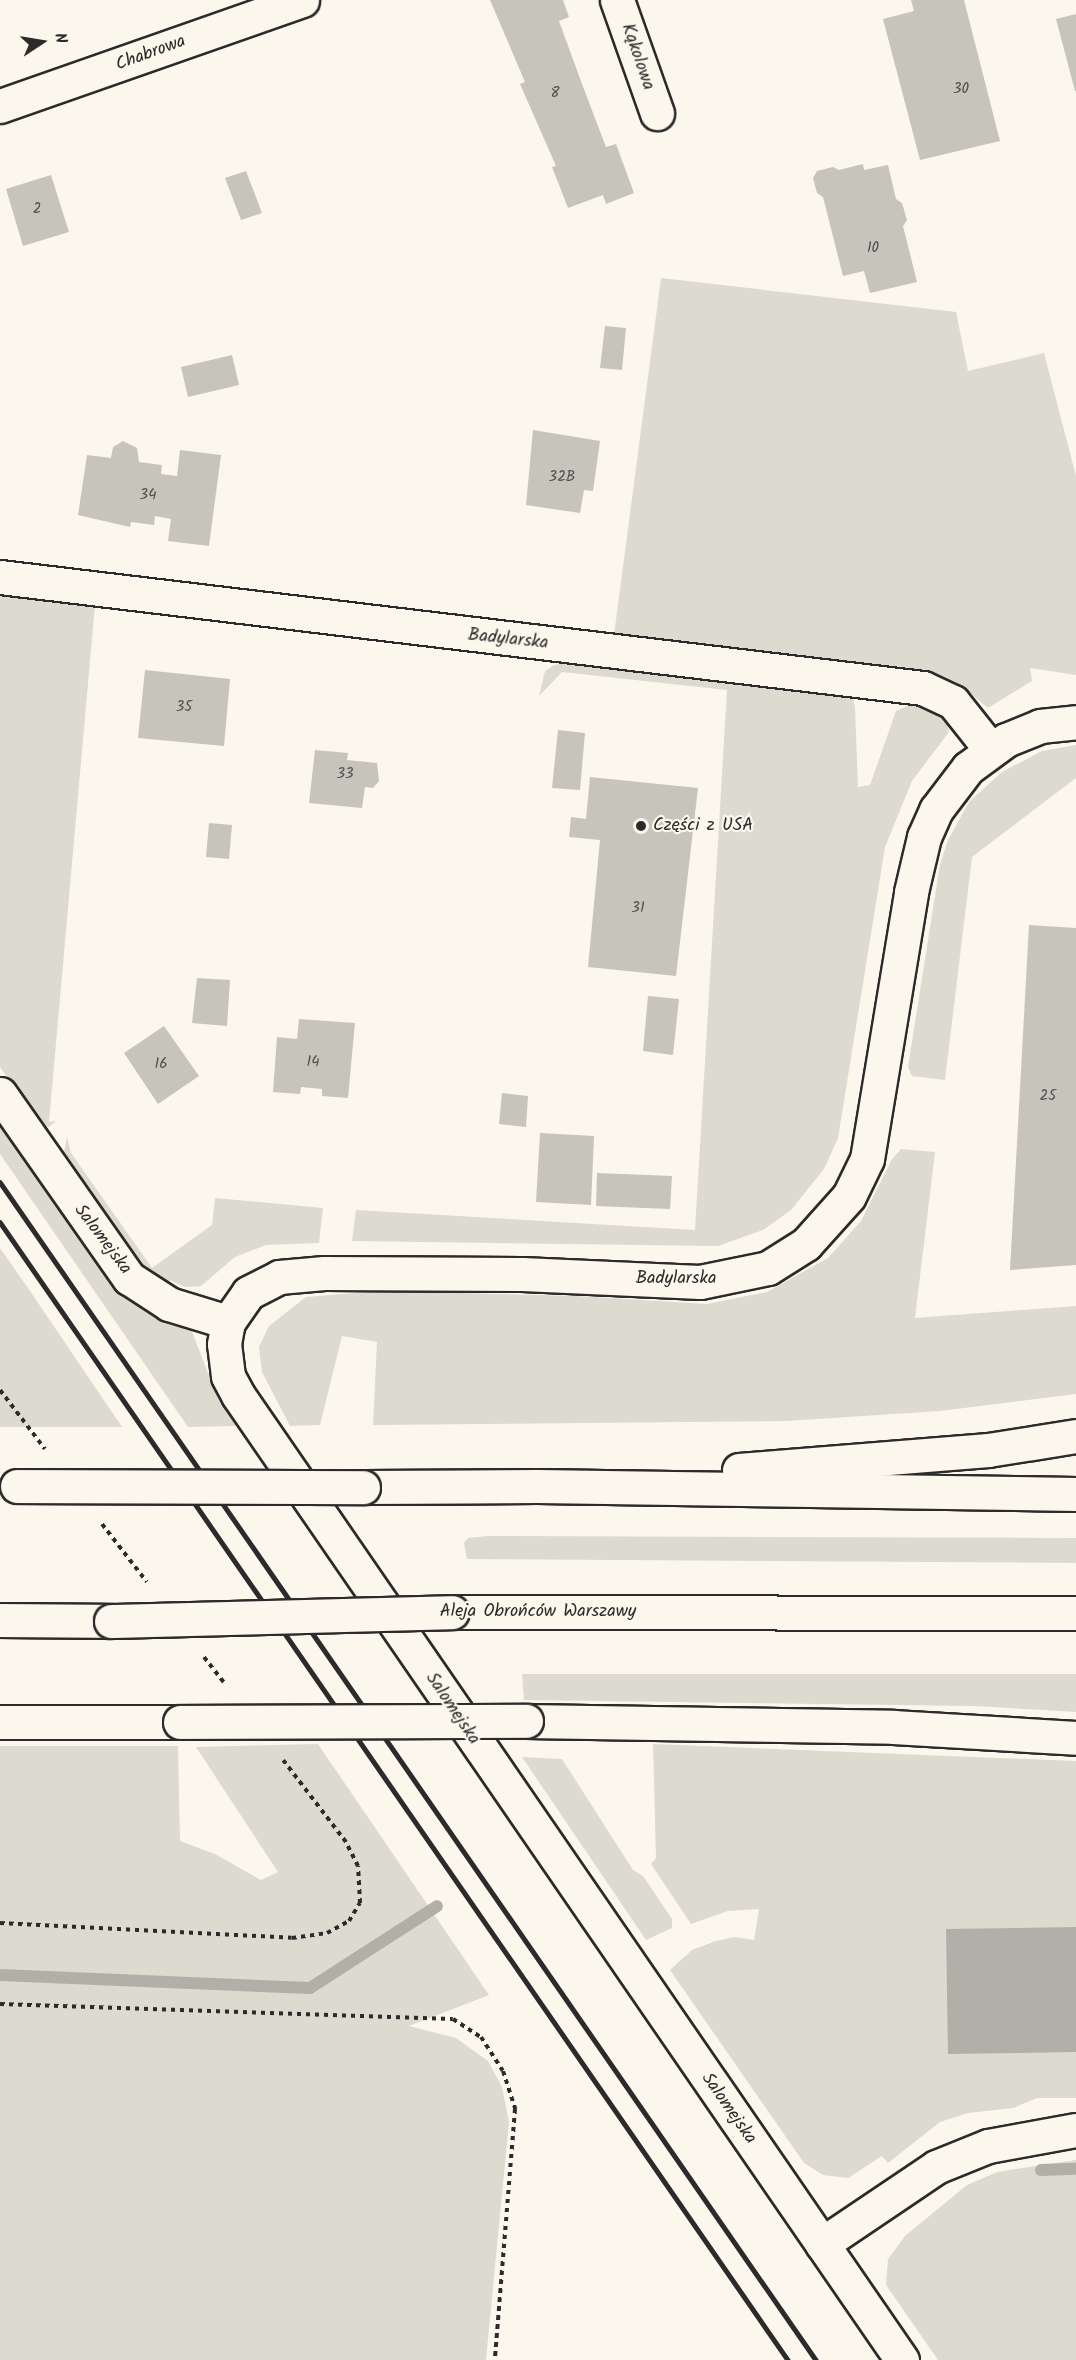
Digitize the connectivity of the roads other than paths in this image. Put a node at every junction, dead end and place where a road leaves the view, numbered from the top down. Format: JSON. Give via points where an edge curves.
{"nodes":[{"id":1,"x":302,"y":0,"type":"edge"},
{"id":2,"x":617,"y":0,"type":"edge"},
{"id":3,"x":0,"y":106,"type":"edge"},
{"id":4,"x":657,"y":114,"type":"dead end"},
{"id":5,"x":0,"y":577,"type":"edge"},
{"id":6,"x":1076,"y":722,"type":"edge"},
{"id":7,"x":991,"y":750,"type":"junction"},
{"id":8,"x":0,"y":1094,"type":"edge"},
{"id":9,"x":228,"y":1322,"type":"junction"},
{"id":10,"x":1076,"y":1436,"type":"edge"},
{"id":11,"x":8,"y":1486,"type":"edge"},
{"id":12,"x":537,"y":1486,"type":"junction"},
{"id":13,"x":1076,"y":1494,"type":"edge"},
{"id":14,"x":1076,"y":1613,"type":"edge"},
{"id":15,"x":0,"y":1620,"type":"edge"},
{"id":16,"x":0,"y":1722,"type":"edge"},
{"id":17,"x":1076,"y":1738,"type":"edge"},
{"id":18,"x":1076,"y":2130,"type":"edge"},
{"id":19,"x":822,"y":2244,"type":"junction"},
{"id":20,"x":902,"y":2360,"type":"edge"}],
"edges":[{"from":1,"to":3,"type":"street","name":"Chabrowa"},
{"from":2,"to":4,"type":"street","name":"Kąkolowa"},
{"from":5,"to":7,"type":"street","name":"Badylarska","via":[[923,688],[953,702]]},
{"from":6,"to":7,"type":"street","name":"Badylarska","via":[[1040,726]]},
{"from":7,"to":9,"type":"street","name":"Badylarska","via":[[945,794],[924,837],[867,1159],[845,1203],[806,1244],[760,1270],[700,1282],[522,1275],[295,1275],[269,1280],[254,1289]]},
{"from":8,"to":9,"type":"street","name":"Salomejska","via":[[129,1278],[169,1304]]},
{"from":9,"to":19,"type":"street","name":"Salomejska","via":[[225,1361],[238,1395]]},
{"from":10,"to":12,"type":"street","via":[[988,1450]]},
{"from":11,"to":12,"type":"street","bridge":true},
{"from":12,"to":13,"type":"street"},
{"from":14,"to":15,"type":"street","name":"Aleja Obrońców Warszawy","bridge":true,"via":[[452,1612]]},
{"from":16,"to":17,"type":"street","bridge":true,"via":[[526,1721],[893,1727]]},
{"from":18,"to":19,"type":"street","via":[[988,2146],[936,2167]]},
{"from":19,"to":20,"type":"street","name":"Salomejska"}]}
